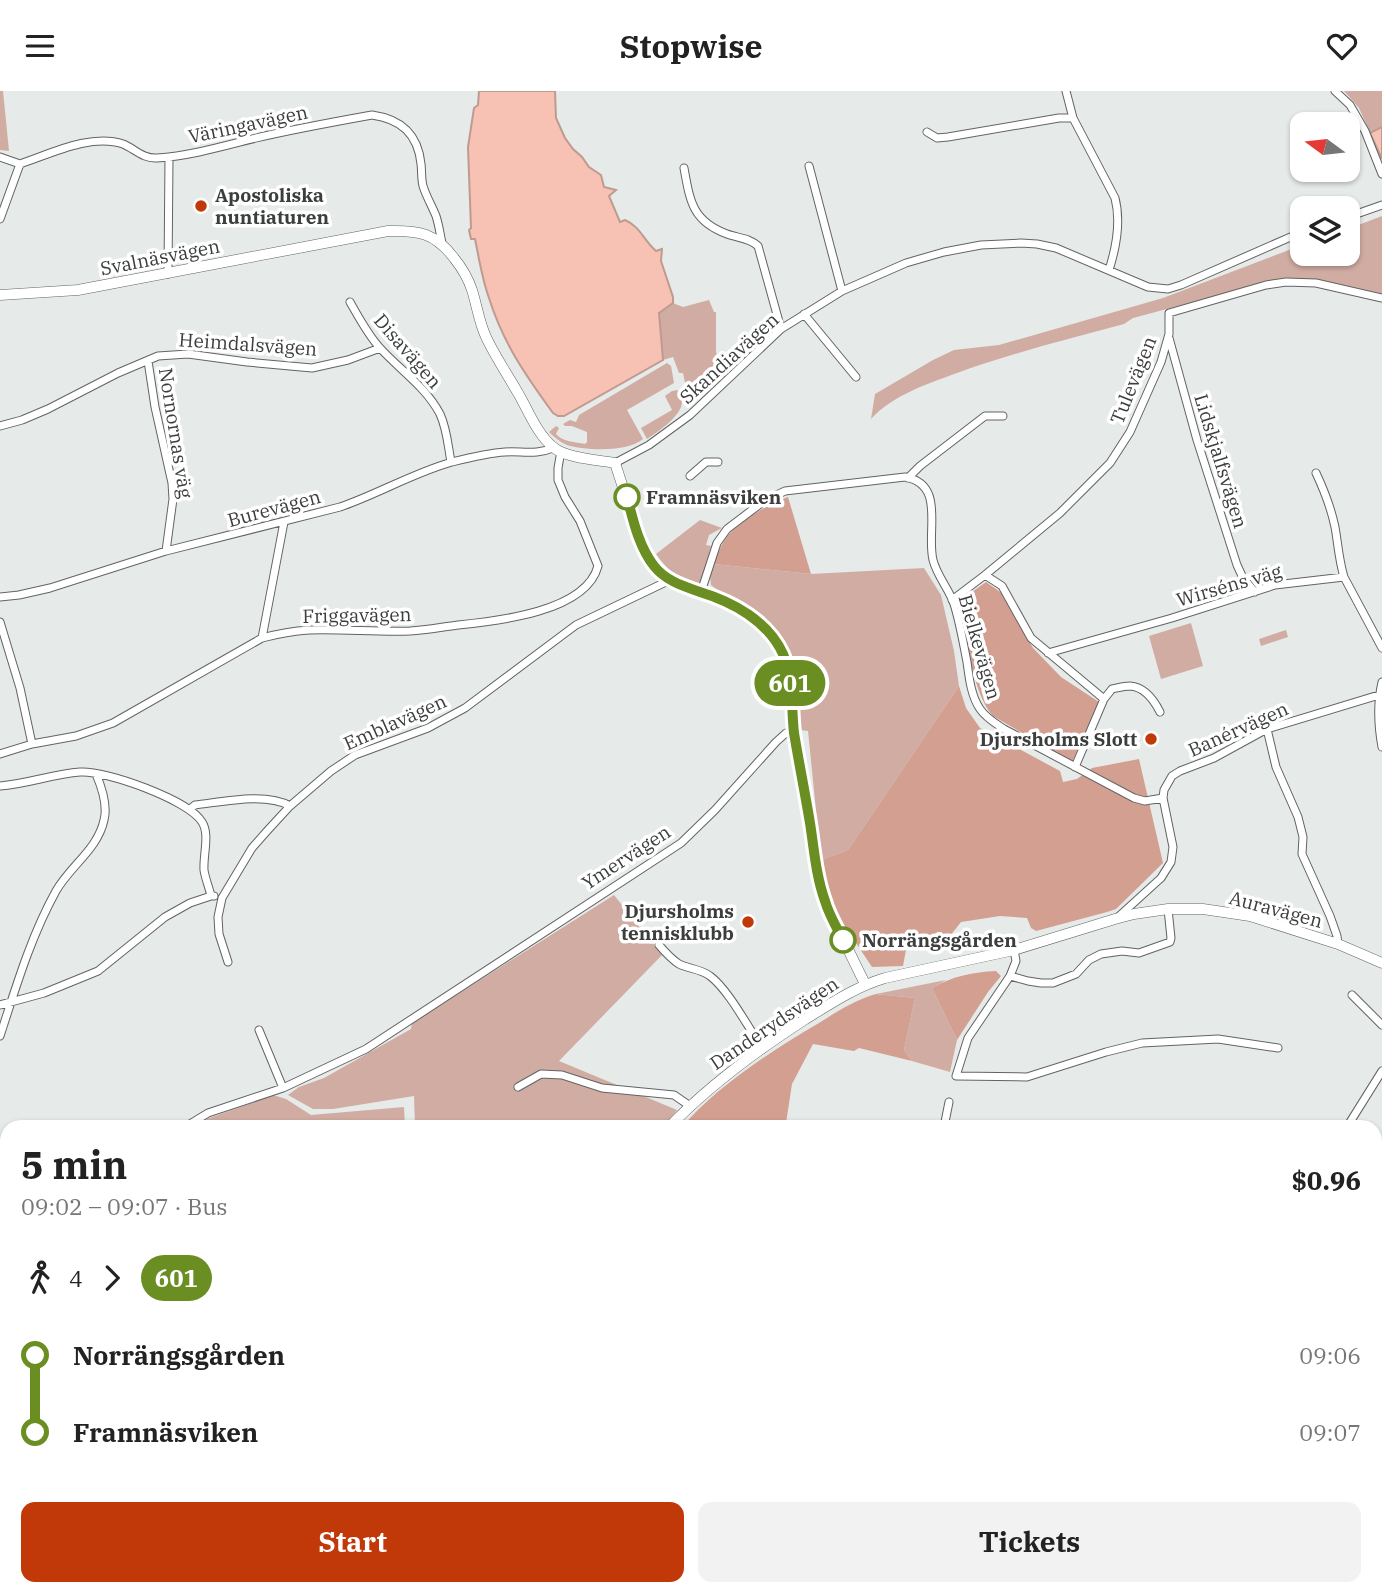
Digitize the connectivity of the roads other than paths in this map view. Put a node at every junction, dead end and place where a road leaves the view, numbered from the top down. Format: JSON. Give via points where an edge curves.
{"nodes":[{"id":1,"x":1066,"y":91,"type":"edge"},
{"id":2,"x":1335,"y":91,"type":"edge"},
{"id":3,"x":1073,"y":118,"type":"junction"},
{"id":4,"x":927,"y":132,"type":"dead end"},
{"id":5,"x":169,"y":157,"type":"junction"},
{"id":6,"x":3,"y":159,"type":"edge"},
{"id":7,"x":20,"y":164,"type":"junction"},
{"id":8,"x":809,"y":166,"type":"dead end"},
{"id":9,"x":684,"y":168,"type":"dead end"},
{"id":10,"x":1382,"y":174,"type":"edge"},
{"id":11,"x":1382,"y":205,"type":"edge"},
{"id":12,"x":1360,"y":213,"type":"edge"},
{"id":13,"x":0,"y":219,"type":"edge"},
{"id":14,"x":1290,"y":237,"type":"edge"},
{"id":15,"x":442,"y":243,"type":"junction"},
{"id":16,"x":1109,"y":270,"type":"junction"},
{"id":17,"x":168,"y":274,"type":"junction"},
{"id":18,"x":842,"y":292,"type":"junction"},
{"id":19,"x":0,"y":295,"type":"edge"},
{"id":20,"x":1382,"y":298,"type":"edge"},
{"id":21,"x":350,"y":302,"type":"dead end"},
{"id":22,"x":804,"y":314,"type":"junction"},
{"id":23,"x":781,"y":328,"type":"junction"},
{"id":24,"x":1169,"y":334,"type":"junction"},
{"id":25,"x":380,"y":348,"type":"junction"},
{"id":26,"x":148,"y":361,"type":"junction"},
{"id":27,"x":856,"y":377,"type":"dead end"},
{"id":28,"x":994,"y":408,"type":"dead end"},
{"id":29,"x":985,"y":416,"type":"junction"},
{"id":30,"x":1003,"y":416,"type":"dead end"},
{"id":31,"x":0,"y":426,"type":"edge"},
{"id":32,"x":557,"y":449,"type":"junction"},
{"id":33,"x":451,"y":462,"type":"junction"},
{"id":34,"x":718,"y":462,"type":"dead end"},
{"id":35,"x":615,"y":463,"type":"junction"},
{"id":36,"x":1316,"y":473,"type":"dead end"},
{"id":37,"x":690,"y":476,"type":"dead end"},
{"id":38,"x":908,"y":478,"type":"junction"},
{"id":39,"x":284,"y":522,"type":"junction"},
{"id":40,"x":166,"y":551,"type":"junction"},
{"id":41,"x":985,"y":575,"type":"junction"},
{"id":42,"x":1344,"y":577,"type":"junction"},
{"id":43,"x":670,"y":580,"type":"junction"},
{"id":44,"x":701,"y":592,"type":"junction"},
{"id":45,"x":1255,"y":592,"type":"junction"},
{"id":46,"x":0,"y":597,"type":"edge"},
{"id":47,"x":952,"y":600,"type":"junction"},
{"id":48,"x":0,"y":622,"type":"edge"},
{"id":49,"x":261,"y":638,"type":"junction"},
{"id":50,"x":1382,"y":648,"type":"edge"},
{"id":51,"x":1048,"y":653,"type":"junction"},
{"id":52,"x":1382,"y":682,"type":"edge"},
{"id":53,"x":1381,"y":694,"type":"edge"},
{"id":54,"x":1104,"y":699,"type":"junction"},
{"id":55,"x":1160,"y":712,"type":"dead end"},
{"id":56,"x":1267,"y":729,"type":"junction"},
{"id":57,"x":794,"y":731,"type":"junction"},
{"id":58,"x":32,"y":744,"type":"junction"},
{"id":59,"x":1382,"y":747,"type":"edge"},
{"id":60,"x":0,"y":754,"type":"edge"},
{"id":61,"x":1075,"y":767,"type":"junction"},
{"id":62,"x":96,"y":773,"type":"junction"},
{"id":63,"x":0,"y":786,"type":"edge"},
{"id":64,"x":1163,"y":798,"type":"junction"},
{"id":65,"x":290,"y":806,"type":"junction"},
{"id":66,"x":190,"y":809,"type":"junction"},
{"id":67,"x":211,"y":896,"type":"junction"},
{"id":68,"x":222,"y":898,"type":"junction"},
{"id":69,"x":1168,"y":909,"type":"junction"},
{"id":70,"x":1115,"y":919,"type":"junction"},
{"id":71,"x":1338,"y":944,"type":"junction"},
{"id":72,"x":659,"y":945,"type":"dead end"},
{"id":73,"x":1014,"y":950,"type":"junction"},
{"id":74,"x":228,"y":962,"type":"dead end"},
{"id":75,"x":1382,"y":963,"type":"edge"},
{"id":76,"x":1010,"y":976,"type":"junction"},
{"id":77,"x":865,"y":984,"type":"junction"},
{"id":78,"x":1352,"y":995,"type":"dead end"},
{"id":79,"x":11,"y":1003,"type":"junction"},
{"id":80,"x":0,"y":1005,"type":"edge"},
{"id":81,"x":1382,"y":1025,"type":"edge"},
{"id":82,"x":259,"y":1030,"type":"dead end"},
{"id":83,"x":0,"y":1036,"type":"edge"},
{"id":84,"x":1278,"y":1048,"type":"dead end"},
{"id":85,"x":763,"y":1049,"type":"junction"},
{"id":86,"x":1382,"y":1070,"type":"edge"},
{"id":87,"x":518,"y":1087,"type":"dead end"},
{"id":88,"x":284,"y":1088,"type":"junction"},
{"id":89,"x":949,"y":1102,"type":"dead end"},
{"id":90,"x":690,"y":1106,"type":"junction"},
{"id":91,"x":196,"y":1120,"type":"edge"},
{"id":92,"x":676,"y":1120,"type":"edge"},
{"id":93,"x":945,"y":1120,"type":"edge"},
{"id":94,"x":1350,"y":1120,"type":"edge"}],
"edges":[{"from":1,"to":3,"type":"street"},
{"from":2,"to":10,"type":"street","via":[[1350,105],[1365,131]]},
{"from":3,"to":4,"type":"street","via":[[948,137],[937,138]]},
{"from":3,"to":16,"type":"street","via":[[1118,209]]},
{"from":5,"to":7,"type":"street","name":"Väringavägen","via":[[143,156],[106,141],[66,146]]},
{"from":5,"to":15,"type":"street","name":"Väringavägen","via":[[303,127],[382,116],[411,134],[417,146],[423,187]]},
{"from":5,"to":17,"type":"street"},
{"from":6,"to":7,"type":"street"},
{"from":7,"to":13,"type":"street"},
{"from":8,"to":18,"type":"street"},
{"from":9,"to":23,"type":"street","via":[[693,207],[701,217],[726,234],[758,246]]},
{"from":11,"to":12,"type":"street"},
{"from":14,"to":16,"type":"street","name":"Skandiavägen","via":[[1168,289],[1148,287]]},
{"from":15,"to":17,"type":"street","name":"Svalnäsvägen","via":[[421,233],[388,231]]},
{"from":15,"to":32,"type":"street","via":[[472,289],[485,336],[538,429]]},
{"from":16,"to":18,"type":"street","name":"Skandiavägen","via":[[1037,244],[981,245],[906,263]]},
{"from":17,"to":19,"type":"street","name":"Svalnäsvägen","via":[[78,290]]},
{"from":18,"to":22,"type":"street","name":"Skandiavägen"},
{"from":20,"to":24,"type":"street","name":"Tulevägen","via":[[1316,283],[1266,285],[1169,313]]},
{"from":21,"to":25,"type":"street","name":"Disavägen"},
{"from":22,"to":23,"type":"street","name":"Skandiavägen"},
{"from":22,"to":27,"type":"street"},
{"from":23,"to":35,"type":"street","name":"Skandiavägen","via":[[690,415]]},
{"from":24,"to":41,"type":"street","name":"Tulevägen","via":[[1147,398],[1110,463],[1060,513]]},
{"from":24,"to":45,"type":"street","name":"Lidskjalfsvägen","via":[[1196,440],[1237,565]]},
{"from":25,"to":26,"type":"street","name":"Heimdalsvägen","via":[[312,368],[188,354]]},
{"from":25,"to":33,"type":"street","name":"Disavägen","via":[[432,401],[446,429]]},
{"from":26,"to":31,"type":"street","name":"Heimdalsvägen","via":[[48,409]]},
{"from":26,"to":40,"type":"street","name":"Nornornas väg","via":[[173,491]]},
{"from":28,"to":29,"type":"street"},
{"from":29,"to":30,"type":"street"},
{"from":29,"to":38,"type":"street"},
{"from":32,"to":33,"type":"street","name":"Burevägen","via":[[502,452]]},
{"from":32,"to":35,"type":"street"},
{"from":32,"to":49,"type":"street","name":"Friggavägen","via":[[558,480],[598,566],[593,580],[581,591],[548,608],[497,621],[412,631],[309,630]]},
{"from":33,"to":39,"type":"street","name":"Burevägen","via":[[358,501]]},
{"from":34,"to":37,"type":"street","via":[[706,462]]},
{"from":35,"to":43,"type":"street","via":[[647,555]]},
{"from":36,"to":42,"type":"street","via":[[1334,523]]},
{"from":38,"to":44,"type":"street","via":[[785,491],[764,501],[727,529],[717,543]]},
{"from":38,"to":47,"type":"street","name":"Bielkevägen","via":[[928,491],[932,556]]},
{"from":39,"to":40,"type":"street","name":"Burevägen"},
{"from":39,"to":49,"type":"street"},
{"from":40,"to":46,"type":"street","name":"Burevägen","via":[[50,588]]},
{"from":41,"to":47,"type":"street","name":"Tulevägen"},
{"from":41,"to":51,"type":"street","via":[[1002,586],[1031,638]]},
{"from":42,"to":45,"type":"street","name":"Wirséns väg","via":[[1275,585]]},
{"from":42,"to":50,"type":"street"},
{"from":43,"to":44,"type":"street"},
{"from":43,"to":65,"type":"street","name":"Emblavägen","via":[[576,625],[465,708],[428,728],[355,755]]},
{"from":44,"to":57,"type":"street","via":[[733,605],[771,634],[789,677]]},
{"from":45,"to":51,"type":"street","name":"Wirséns väg"},
{"from":47,"to":61,"type":"street","name":"Bielkevägen","via":[[978,708],[1004,729]]},
{"from":48,"to":58,"type":"street"},
{"from":49,"to":58,"type":"street","name":"Friggavägen","via":[[113,723]]},
{"from":51,"to":54,"type":"street"},
{"from":52,"to":53,"type":"street"},
{"from":53,"to":56,"type":"street","name":"Banérvägen"},
{"from":53,"to":59,"type":"street"},
{"from":54,"to":55,"type":"street","via":[[1112,689],[1130,686],[1148,694]]},
{"from":54,"to":61,"type":"street"},
{"from":56,"to":64,"type":"street","name":"Banérvägen","via":[[1171,776]]},
{"from":56,"to":71,"type":"street","via":[[1276,767],[1298,817],[1302,854]]},
{"from":57,"to":77,"type":"street","via":[[818,878]]},
{"from":57,"to":88,"type":"street","name":"Ymervägen","via":[[776,742],[681,843],[366,1049]]},
{"from":58,"to":60,"type":"street","name":"Friggavägen"},
{"from":61,"to":64,"type":"street","name":"Bielkevägen","via":[[1134,798]]},
{"from":62,"to":63,"type":"street"},
{"from":62,"to":66,"type":"street","via":[[133,783]]},
{"from":62,"to":79,"type":"street","via":[[105,803],[100,833],[47,908]]},
{"from":64,"to":70,"type":"street","via":[[1171,862],[1161,879]]},
{"from":65,"to":66,"type":"street","via":[[251,799]]},
{"from":65,"to":68,"type":"street","name":"Emblavägen","via":[[253,848]]},
{"from":66,"to":67,"type":"street","via":[[206,830],[204,873]]},
{"from":67,"to":68,"type":"street"},
{"from":67,"to":79,"type":"street","via":[[165,916],[98,971]]},
{"from":68,"to":74,"type":"street","name":"Emblavägen","via":[[219,934]]},
{"from":69,"to":70,"type":"street","name":"Auravägen"},
{"from":69,"to":71,"type":"street","name":"Auravägen","via":[[1250,916]]},
{"from":69,"to":76,"type":"street","via":[[1170,942],[1139,953],[1101,954],[1076,974],[1053,983]]},
{"from":70,"to":73,"type":"street","name":"Danderydsvägen"},
{"from":71,"to":75,"type":"street","name":"Auravägen"},
{"from":72,"to":85,"type":"street","via":[[680,964],[711,976],[722,987]]},
{"from":73,"to":76,"type":"street","via":[[1016,961]]},
{"from":73,"to":77,"type":"street","name":"Danderydsvägen"},
{"from":76,"to":84,"type":"street","via":[[968,1038],[956,1076],[1027,1077],[1142,1043],[1219,1039]]},
{"from":77,"to":85,"type":"street","name":"Danderydsvägen"},
{"from":78,"to":81,"type":"street"},
{"from":79,"to":80,"type":"street"},
{"from":79,"to":83,"type":"street"},
{"from":82,"to":88,"type":"street"},
{"from":85,"to":90,"type":"street","name":"Danderydsvägen"},
{"from":86,"to":94,"type":"street"},
{"from":87,"to":90,"type":"street","via":[[541,1074],[562,1075],[602,1088],[674,1095]]},
{"from":88,"to":91,"type":"street","name":"Ymervägen"},
{"from":89,"to":93,"type":"street"},
{"from":90,"to":92,"type":"street","name":"Danderydsvägen"}]}
